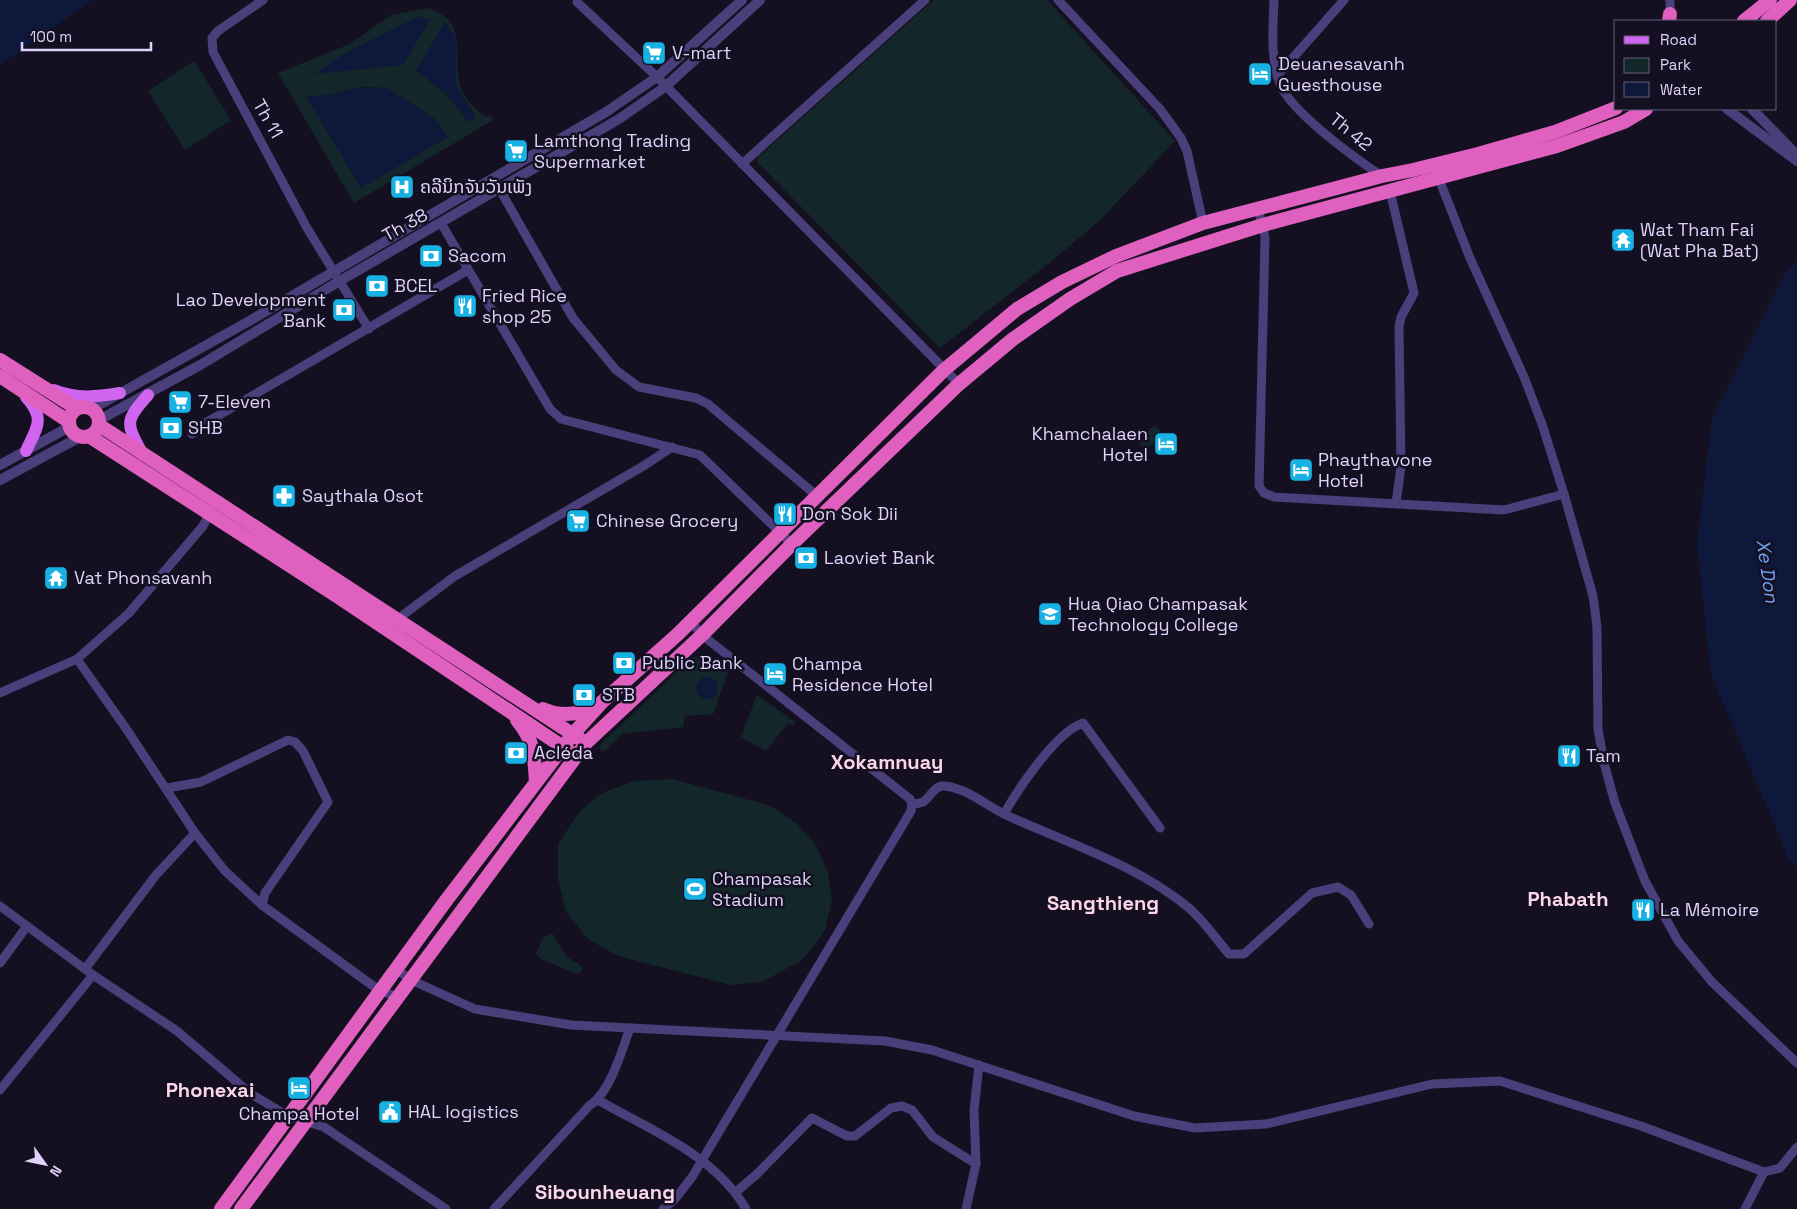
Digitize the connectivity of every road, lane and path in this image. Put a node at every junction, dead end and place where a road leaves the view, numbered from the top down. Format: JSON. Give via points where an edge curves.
{"nodes":[{"id":1,"x":263,"y":0,"type":"edge"},
{"id":2,"x":742,"y":0,"type":"edge"},
{"id":3,"x":760,"y":0,"type":"edge"},
{"id":4,"x":925,"y":0,"type":"edge"},
{"id":5,"x":1058,"y":0,"type":"edge"},
{"id":6,"x":1274,"y":0,"type":"edge"},
{"id":7,"x":1344,"y":0,"type":"edge"},
{"id":8,"x":1770,"y":0,"type":"edge"},
{"id":9,"x":1790,"y":0,"type":"edge"},
{"id":10,"x":577,"y":2,"type":"dead end"},
{"id":11,"x":1745,"y":20,"type":"edge"},
{"id":12,"x":1768,"y":20,"type":"edge"},
{"id":13,"x":1277,"y":76,"type":"junction"},
{"id":14,"x":657,"y":77,"type":"junction"},
{"id":15,"x":665,"y":87,"type":"junction"},
{"id":16,"x":1614,"y":109,"type":"edge"},
{"id":17,"x":1644,"y":110,"type":"edge"},
{"id":18,"x":1728,"y":110,"type":"edge"},
{"id":19,"x":1753,"y":110,"type":"edge"},
{"id":20,"x":1797,"y":156,"type":"edge"},
{"id":21,"x":1797,"y":161,"type":"edge"},
{"id":22,"x":742,"y":164,"type":"junction"},
{"id":23,"x":1435,"y":164,"type":"junction"},
{"id":24,"x":1382,"y":176,"type":"junction"},
{"id":25,"x":1438,"y":179,"type":"junction"},
{"id":26,"x":500,"y":190,"type":"junction"},
{"id":27,"x":1390,"y":191,"type":"junction"},
{"id":28,"x":1258,"y":208,"type":"junction"},
{"id":29,"x":441,"y":223,"type":"junction"},
{"id":30,"x":1203,"y":223,"type":"junction"},
{"id":31,"x":1263,"y":225,"type":"junction"},
{"id":32,"x":468,"y":270,"type":"junction"},
{"id":33,"x":332,"y":271,"type":"junction"},
{"id":34,"x":338,"y":282,"type":"junction"},
{"id":35,"x":370,"y":329,"type":"junction"},
{"id":36,"x":0,"y":360,"type":"edge"},
{"id":37,"x":944,"y":370,"type":"junction"},
{"id":38,"x":0,"y":376,"type":"edge"},
{"id":39,"x":959,"y":384,"type":"junction"},
{"id":40,"x":41,"y":385,"type":"junction"},
{"id":41,"x":18,"y":388,"type":"junction"},
{"id":42,"x":120,"y":393,"type":"junction"},
{"id":43,"x":148,"y":395,"type":"junction"},
{"id":44,"x":76,"y":408,"type":"junction"},
{"id":45,"x":97,"y":418,"type":"junction"},
{"id":46,"x":68,"y":424,"type":"junction"},
{"id":47,"x":192,"y":434,"type":"dead end"},
{"id":48,"x":84,"y":436,"type":"junction"},
{"id":49,"x":672,"y":446,"type":"junction"},
{"id":50,"x":26,"y":451,"type":"junction"},
{"id":51,"x":143,"y":455,"type":"junction"},
{"id":52,"x":0,"y":465,"type":"edge"},
{"id":53,"x":0,"y":480,"type":"edge"},
{"id":54,"x":1564,"y":494,"type":"junction"},
{"id":55,"x":817,"y":496,"type":"junction"},
{"id":56,"x":1396,"y":503,"type":"junction"},
{"id":57,"x":212,"y":509,"type":"junction"},
{"id":58,"x":780,"y":533,"type":"junction"},
{"id":59,"x":792,"y":544,"type":"junction"},
{"id":60,"x":690,"y":621,"type":"junction"},
{"id":61,"x":392,"y":624,"type":"junction"},
{"id":62,"x":702,"y":635,"type":"junction"},
{"id":63,"x":77,"y":659,"type":"junction"},
{"id":64,"x":0,"y":693,"type":"edge"},
{"id":65,"x":518,"y":698,"type":"junction"},
{"id":66,"x":600,"y":705,"type":"junction"},
{"id":67,"x":508,"y":710,"type":"junction"},
{"id":68,"x":573,"y":734,"type":"junction"},
{"id":69,"x":586,"y":743,"type":"junction"},
{"id":70,"x":563,"y":747,"type":"junction"},
{"id":71,"x":577,"y":756,"type":"junction"},
{"id":72,"x":536,"y":782,"type":"junction"},
{"id":73,"x":167,"y":788,"type":"junction"},
{"id":74,"x":912,"y":804,"type":"junction"},
{"id":75,"x":1004,"y":814,"type":"junction"},
{"id":76,"x":1160,"y":828,"type":"dead end"},
{"id":77,"x":195,"y":833,"type":"junction"},
{"id":78,"x":262,"y":905,"type":"junction"},
{"id":79,"x":0,"y":906,"type":"edge"},
{"id":80,"x":1369,"y":924,"type":"dead end"},
{"id":81,"x":27,"y":926,"type":"junction"},
{"id":82,"x":0,"y":963,"type":"edge"},
{"id":83,"x":85,"y":969,"type":"junction"},
{"id":84,"x":396,"y":969,"type":"junction"},
{"id":85,"x":93,"y":975,"type":"junction"},
{"id":86,"x":411,"y":980,"type":"junction"},
{"id":87,"x":380,"y":991,"type":"junction"},
{"id":88,"x":398,"y":997,"type":"junction"},
{"id":89,"x":630,"y":1028,"type":"junction"},
{"id":90,"x":778,"y":1035,"type":"junction"},
{"id":91,"x":1797,"y":1062,"type":"edge"},
{"id":92,"x":979,"y":1065,"type":"junction"},
{"id":93,"x":0,"y":1090,"type":"edge"},
{"id":94,"x":598,"y":1100,"type":"junction"},
{"id":95,"x":288,"y":1116,"type":"junction"},
{"id":96,"x":306,"y":1121,"type":"junction"},
{"id":97,"x":1797,"y":1147,"type":"edge"},
{"id":98,"x":701,"y":1159,"type":"junction"},
{"id":99,"x":976,"y":1164,"type":"junction"},
{"id":100,"x":1764,"y":1172,"type":"junction"},
{"id":101,"x":736,"y":1192,"type":"junction"},
{"id":102,"x":221,"y":1209,"type":"edge"},
{"id":103,"x":241,"y":1209,"type":"edge"},
{"id":104,"x":446,"y":1209,"type":"edge"},
{"id":105,"x":494,"y":1209,"type":"edge"},
{"id":106,"x":663,"y":1209,"type":"edge"},
{"id":107,"x":746,"y":1209,"type":"edge"},
{"id":108,"x":966,"y":1209,"type":"edge"},
{"id":109,"x":1745,"y":1209,"type":"edge"}],
"edges":[{"from":1,"to":33,"type":"street","name":"Th 11","via":[[218,30],[212,38],[213,52]]},
{"from":2,"to":14,"type":"street","name":"Th 38"},
{"from":3,"to":15,"type":"street","name":"Th 38"},
{"from":4,"to":22,"type":"street"},
{"from":5,"to":30,"type":"street","via":[[1160,109],[1181,138],[1187,151]]},
{"from":6,"to":13,"type":"street","name":"Th 42","via":[[1273,51]]},
{"from":7,"to":13,"type":"street"},
{"from":8,"to":11,"type":"highway"},
{"from":9,"to":12,"type":"highway"},
{"from":10,"to":14,"type":"street"},
{"from":13,"to":24,"type":"street","name":"Th 42","via":[[1289,98],[1322,131]]},
{"from":14,"to":15,"type":"street"},
{"from":14,"to":33,"type":"street","name":"Th 38","via":[[606,112]]},
{"from":15,"to":22,"type":"street"},
{"from":15,"to":26,"type":"street","name":"Th 38","via":[[619,119]]},
{"from":16,"to":23,"type":"highway","via":[[1555,132]]},
{"from":17,"to":25,"type":"highway","via":[[1624,122],[1557,146]]},
{"from":18,"to":21,"type":"street"},
{"from":19,"to":20,"type":"street"},
{"from":22,"to":37,"type":"street"},
{"from":23,"to":24,"type":"highway"},
{"from":23,"to":25,"type":"street"},
{"from":24,"to":28,"type":"highway"},
{"from":25,"to":27,"type":"highway"},
{"from":25,"to":54,"type":"street","via":[[1524,376]]},
{"from":26,"to":29,"type":"street","name":"Th 38"},
{"from":26,"to":55,"type":"street","via":[[573,318],[616,370],[639,388],[696,398],[708,404]]},
{"from":27,"to":31,"type":"highway"},
{"from":27,"to":56,"type":"street","via":[[1414,293],[1399,327],[1401,467]]},
{"from":28,"to":30,"type":"highway"},
{"from":28,"to":31,"type":"street"},
{"from":29,"to":32,"type":"street"},
{"from":29,"to":34,"type":"street","name":"Th 38"},
{"from":30,"to":37,"type":"highway","via":[[1116,256],[1062,282],[1017,309]]},
{"from":31,"to":39,"type":"highway","via":[[1117,271],[1013,339]]},
{"from":31,"to":56,"type":"street","via":[[1259,486],[1274,497]]},
{"from":32,"to":35,"type":"street"},
{"from":32,"to":49,"type":"street","via":[[555,414],[561,419]]},
{"from":33,"to":34,"type":"street","name":"Th 11"},
{"from":33,"to":42,"type":"street","name":"Th 38","via":[[252,320]]},
{"from":34,"to":35,"type":"street","name":"Th 11"},
{"from":34,"to":43,"type":"street","name":"Th 38"},
{"from":35,"to":47,"type":"street","via":[[197,428]]},
{"from":36,"to":40,"type":"highway"},
{"from":37,"to":39,"type":"street"},
{"from":37,"to":55,"type":"highway"},
{"from":38,"to":41,"type":"highway"},
{"from":39,"to":59,"type":"highway"},
{"from":40,"to":42,"type":"main road","via":[[80,397]]},
{"from":40,"to":44,"type":"highway"},
{"from":41,"to":46,"type":"highway"},
{"from":41,"to":50,"type":"main road","via":[[37,409],[39,418]]},
{"from":42,"to":45,"type":"street","name":"Th 38"},
{"from":43,"to":45,"type":"street","name":"Th 38"},
{"from":43,"to":51,"type":"main road","via":[[132,413],[130,422],[130,431]]},
{"from":44,"to":45,"type":"highway","via":[[84,406]]},
{"from":44,"to":46,"type":"highway","via":[[70,413]]},
{"from":45,"to":48,"type":"highway","via":[[95,432]]},
{"from":45,"to":51,"type":"highway"},
{"from":46,"to":48,"type":"highway"},
{"from":46,"to":50,"type":"street"},
{"from":48,"to":53,"type":"street"},
{"from":48,"to":57,"type":"highway"},
{"from":49,"to":58,"type":"street","via":[[700,455],[710,462]]},
{"from":49,"to":61,"type":"street","via":[[455,576]]},
{"from":50,"to":52,"type":"street"},
{"from":51,"to":57,"type":"highway"},
{"from":54,"to":56,"type":"street","via":[[1504,510]]},
{"from":54,"to":91,"type":"street","via":[[1593,596],[1597,627],[1598,729],[1604,763],[1615,803],[1645,881],[1678,941],[1712,982]]},
{"from":55,"to":58,"type":"highway"},
{"from":57,"to":61,"type":"highway"},
{"from":57,"to":63,"type":"street","via":[[203,526],[130,613]]},
{"from":58,"to":59,"type":"street"},
{"from":58,"to":60,"type":"highway"},
{"from":59,"to":62,"type":"highway"},
{"from":60,"to":62,"type":"street"},
{"from":60,"to":66,"type":"highway"},
{"from":61,"to":65,"type":"highway"},
{"from":61,"to":67,"type":"highway"},
{"from":62,"to":69,"type":"highway"},
{"from":62,"to":74,"type":"street","via":[[910,799]]},
{"from":63,"to":64,"type":"street"},
{"from":63,"to":73,"type":"street"},
{"from":65,"to":66,"type":"highway","via":[[552,714],[582,713]]},
{"from":65,"to":68,"type":"highway"},
{"from":66,"to":68,"type":"highway"},
{"from":67,"to":70,"type":"highway"},
{"from":67,"to":72,"type":"highway","via":[[528,733],[534,749]]},
{"from":68,"to":69,"type":"highway"},
{"from":68,"to":70,"type":"highway"},
{"from":69,"to":71,"type":"highway"},
{"from":70,"to":71,"type":"highway"},
{"from":70,"to":72,"type":"highway"},
{"from":71,"to":86,"type":"highway"},
{"from":72,"to":84,"type":"highway"},
{"from":73,"to":77,"type":"street"},
{"from":73,"to":78,"type":"street","via":[[201,782],[288,740],[300,746],[328,802],[265,893]]},
{"from":74,"to":75,"type":"street","via":[[923,802],[937,788],[944,786],[959,790]]},
{"from":74,"to":90,"type":"street"},
{"from":75,"to":76,"type":"street","via":[[1019,787],[1051,748],[1083,723]]},
{"from":75,"to":80,"type":"street","via":[[1149,880],[1190,909],[1229,954],[1244,954],[1312,893],[1338,887],[1351,896]]},
{"from":77,"to":78,"type":"street","via":[[224,871]]},
{"from":77,"to":83,"type":"street","via":[[156,875]]},
{"from":78,"to":87,"type":"street"},
{"from":79,"to":81,"type":"street"},
{"from":81,"to":82,"type":"street"},
{"from":81,"to":83,"type":"street"},
{"from":83,"to":85,"type":"street"},
{"from":84,"to":86,"type":"street"},
{"from":84,"to":87,"type":"highway"},
{"from":85,"to":93,"type":"street"},
{"from":85,"to":95,"type":"street","via":[[177,1031],[251,1094]]},
{"from":86,"to":88,"type":"highway"},
{"from":86,"to":89,"type":"street","via":[[474,1009],[571,1025]]},
{"from":87,"to":88,"type":"street"},
{"from":87,"to":95,"type":"highway"},
{"from":88,"to":96,"type":"highway"},
{"from":89,"to":90,"type":"street"},
{"from":89,"to":94,"type":"street","via":[[618,1062]]},
{"from":90,"to":92,"type":"street","via":[[884,1041],[932,1050]]},
{"from":90,"to":98,"type":"street"},
{"from":92,"to":99,"type":"street","via":[[974,1110]]},
{"from":92,"to":100,"type":"street","via":[[1134,1116],[1195,1128],[1266,1124],[1432,1084],[1500,1081],[1641,1126]]},
{"from":94,"to":98,"type":"street"},
{"from":94,"to":105,"type":"street"},
{"from":95,"to":96,"type":"street"},
{"from":95,"to":102,"type":"highway"},
{"from":96,"to":103,"type":"highway"},
{"from":96,"to":104,"type":"street","via":[[324,1127]]},
{"from":97,"to":100,"type":"street","via":[[1780,1168]]},
{"from":98,"to":101,"type":"street"},
{"from":98,"to":106,"type":"street","via":[[692,1177]]},
{"from":99,"to":101,"type":"street","via":[[933,1137],[912,1110],[902,1106],[891,1108],[855,1136],[847,1136],[812,1118]]},
{"from":99,"to":108,"type":"street"},
{"from":100,"to":109,"type":"street"},
{"from":101,"to":107,"type":"street"}]}
